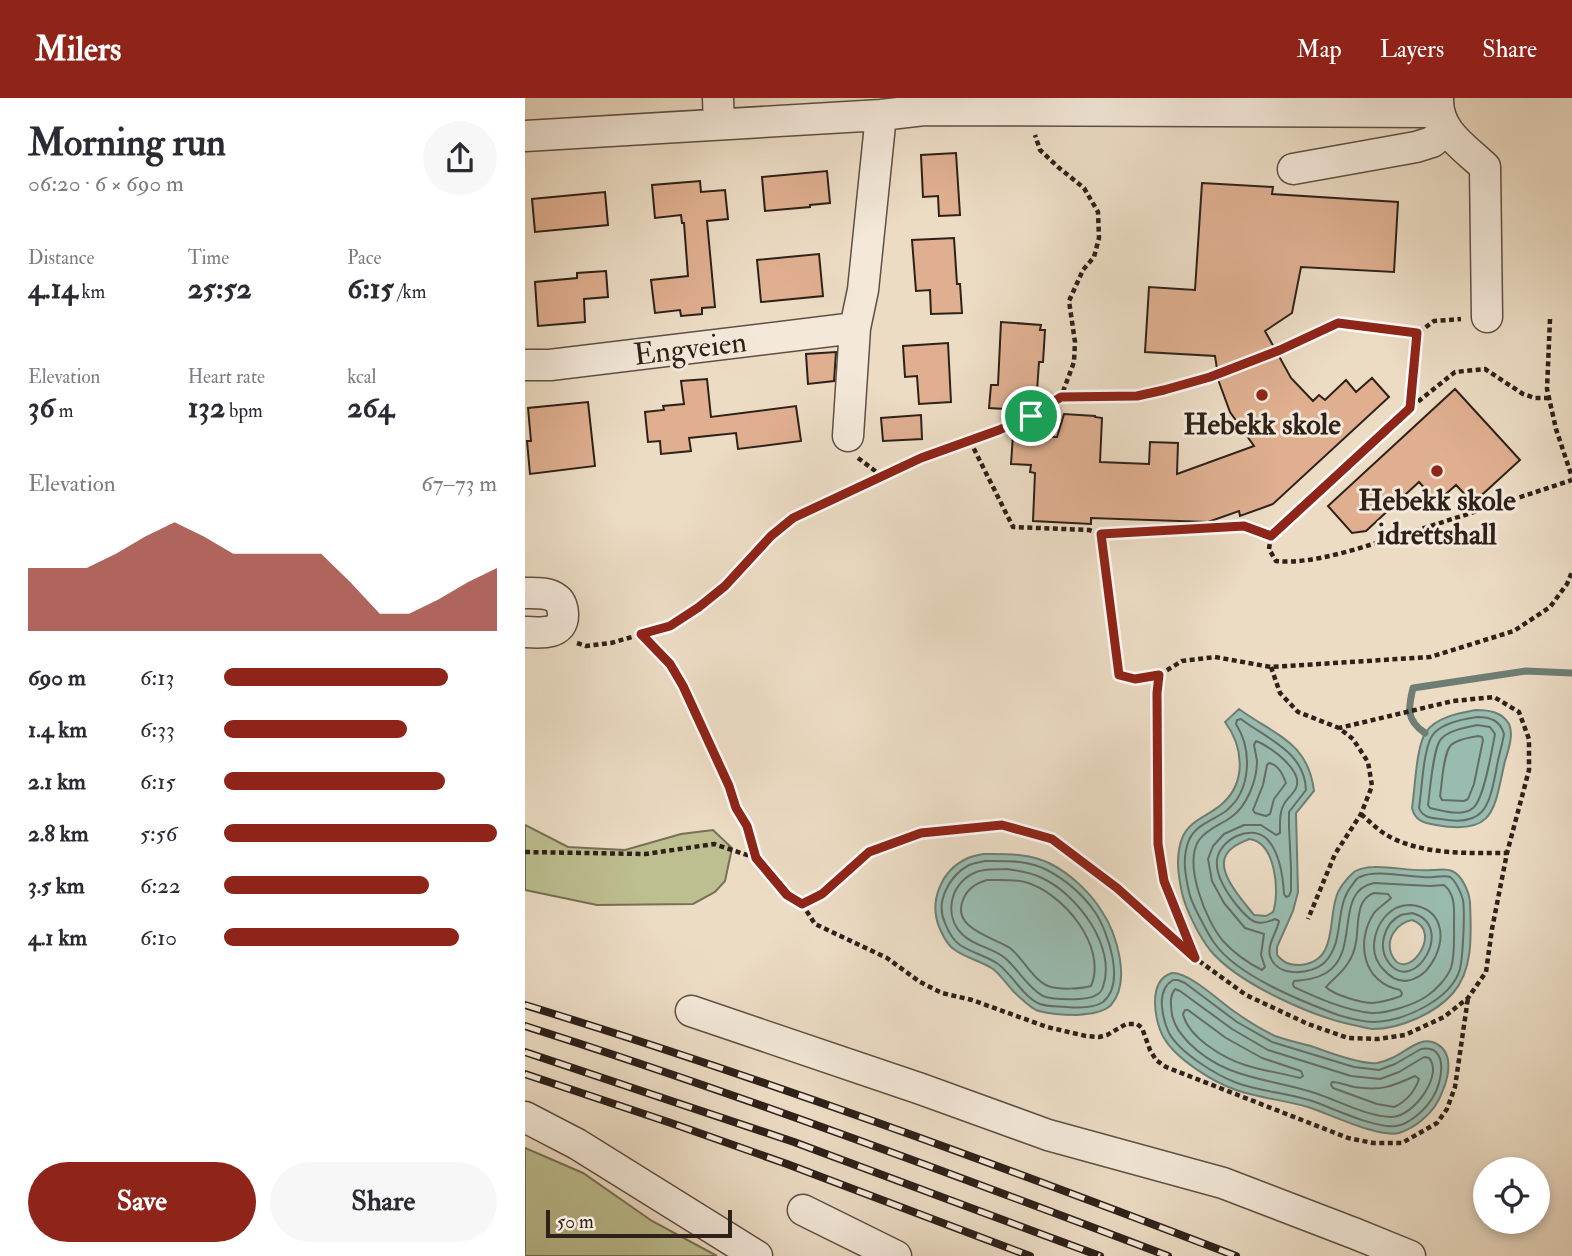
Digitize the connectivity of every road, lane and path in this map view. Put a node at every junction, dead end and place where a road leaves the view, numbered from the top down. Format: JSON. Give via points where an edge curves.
{"nodes":[{"id":1,"x":924,"y":104,"type":"edge"},
{"id":2,"x":1028,"y":110,"type":"junction"},
{"id":3,"x":718,"y":111,"type":"edge"},
{"id":4,"x":1440,"y":114,"type":"edge"},
{"id":5,"x":881,"y":115,"type":"junction"},
{"id":6,"x":525,"y":136,"type":"edge"},
{"id":7,"x":1293,"y":169,"type":"dead end"},
{"id":8,"x":1487,"y":317,"type":"joint"},
{"id":9,"x":1550,"y":318,"type":"dead end"},
{"id":10,"x":855,"y":328,"type":"junction"},
{"id":11,"x":1417,"y":333,"type":"junction"},
{"id":12,"x":525,"y":365,"type":"edge"},
{"id":13,"x":1061,"y":397,"type":"junction"},
{"id":14,"x":1549,"y":398,"type":"junction"},
{"id":15,"x":1410,"y":408,"type":"junction"},
{"id":16,"x":848,"y":436,"type":"dead end"},
{"id":17,"x":970,"y":440,"type":"junction"},
{"id":18,"x":1572,"y":479,"type":"edge"},
{"id":19,"x":1101,"y":534,"type":"junction"},
{"id":20,"x":1271,"y":536,"type":"junction"},
{"id":21,"x":1572,"y":572,"type":"edge"},
{"id":22,"x":525,"y":593,"type":"edge"},
{"id":23,"x":560,"y":626,"type":"junction"},
{"id":24,"x":525,"y":632,"type":"edge"},
{"id":25,"x":641,"y":634,"type":"junction"},
{"id":26,"x":1271,"y":667,"type":"junction"},
{"id":27,"x":1159,"y":675,"type":"junction"},
{"id":28,"x":1339,"y":728,"type":"junction"},
{"id":29,"x":1361,"y":814,"type":"junction"},
{"id":30,"x":525,"y":852,"type":"edge"},
{"id":31,"x":1507,"y":853,"type":"junction"},
{"id":32,"x":756,"y":858,"type":"junction"},
{"id":33,"x":802,"y":904,"type":"junction"},
{"id":34,"x":1308,"y":919,"type":"dead end"},
{"id":35,"x":1195,"y":958,"type":"junction"},
{"id":36,"x":1468,"y":998,"type":"junction"},
{"id":37,"x":691,"y":1011,"type":"dead end"},
{"id":38,"x":525,"y":1117,"type":"edge"},
{"id":39,"x":803,"y":1210,"type":"dead end"},
{"id":40,"x":757,"y":1256,"type":"edge"},
{"id":41,"x":896,"y":1256,"type":"edge"},
{"id":42,"x":1410,"y":1256,"type":"edge"}],
"edges":[{"from":1,"to":2,"type":"street"},
{"from":1,"to":5,"type":"street"},
{"from":2,"to":4,"type":"street"},
{"from":2,"to":13,"type":"path","via":[[1040,150],[1084,188],[1098,212],[1094,257],[1069,301],[1075,352]]},
{"from":3,"to":5,"type":"street"},
{"from":3,"to":6,"type":"street"},
{"from":4,"to":7,"type":"street","via":[[1432,142]]},
{"from":4,"to":8,"type":"street","via":[[1485,167]]},
{"from":5,"to":10,"type":"street"},
{"from":8,"to":11,"type":"path","via":[[1434,321]]},
{"from":9,"to":14,"type":"path"},
{"from":10,"to":12,"type":"street","name":"Engveien"},
{"from":10,"to":16,"type":"street"},
{"from":11,"to":13,"type":"path","via":[[1338,323],[1210,377],[1164,390],[1137,396]]},
{"from":11,"to":15,"type":"path"},
{"from":13,"to":17,"type":"path","via":[[1031,416]]},
{"from":14,"to":15,"type":"path","via":[[1523,394],[1485,369],[1455,372]]},
{"from":14,"to":18,"type":"path"},
{"from":15,"to":20,"type":"path"},
{"from":17,"to":19,"type":"path","via":[[1013,527]]},
{"from":17,"to":25,"type":"path","via":[[793,518],[699,607],[670,626]]},
{"from":18,"to":20,"type":"path","via":[[1352,551],[1291,563],[1276,561],[1269,549]]},
{"from":19,"to":20,"type":"path","via":[[1244,526]]},
{"from":19,"to":27,"type":"path","via":[[1119,675],[1135,679]]},
{"from":21,"to":26,"type":"path","via":[[1550,607],[1503,635],[1430,657]]},
{"from":22,"to":23,"type":"street","via":[[557,598],[564,616]]},
{"from":23,"to":24,"type":"street","via":[[544,633]]},
{"from":23,"to":25,"type":"path","via":[[570,641],[586,646]]},
{"from":25,"to":32,"type":"path","via":[[670,664],[683,686],[747,826]]},
{"from":26,"to":27,"type":"path","via":[[1215,657],[1182,661]]},
{"from":26,"to":28,"type":"path","via":[[1280,693],[1298,712]]},
{"from":27,"to":35,"type":"path","via":[[1158,844],[1164,881]]},
{"from":28,"to":29,"type":"path","via":[[1353,739],[1367,762],[1372,786]]},
{"from":28,"to":31,"type":"path","via":[[1453,701],[1494,697],[1518,712],[1529,739],[1529,770]]},
{"from":29,"to":31,"type":"path","via":[[1384,833],[1413,846]]},
{"from":29,"to":34,"type":"path","via":[[1335,854]]},
{"from":30,"to":32,"type":"path","via":[[646,854],[714,844]]},
{"from":31,"to":36,"type":"path","via":[[1486,972]]},
{"from":32,"to":33,"type":"path","via":[[787,895]]},
{"from":33,"to":35,"type":"path","via":[[822,894],[869,852],[921,833],[1002,825],[1052,839],[1117,888]]},
{"from":33,"to":36,"type":"path","via":[[815,925],[887,958],[942,993],[1086,1036],[1099,1037],[1136,1024],[1156,1060],[1165,1067],[1348,1138],[1373,1143],[1402,1143],[1437,1123],[1447,1109],[1455,1087]]},
{"from":35,"to":36,"type":"path","via":[[1246,995],[1348,1038],[1405,1035],[1444,1017]]},
{"from":37,"to":42,"type":"street","via":[[1048,1135],[1223,1183]]},
{"from":38,"to":40,"type":"street","via":[[577,1144]]},
{"from":39,"to":41,"type":"street"}]}
